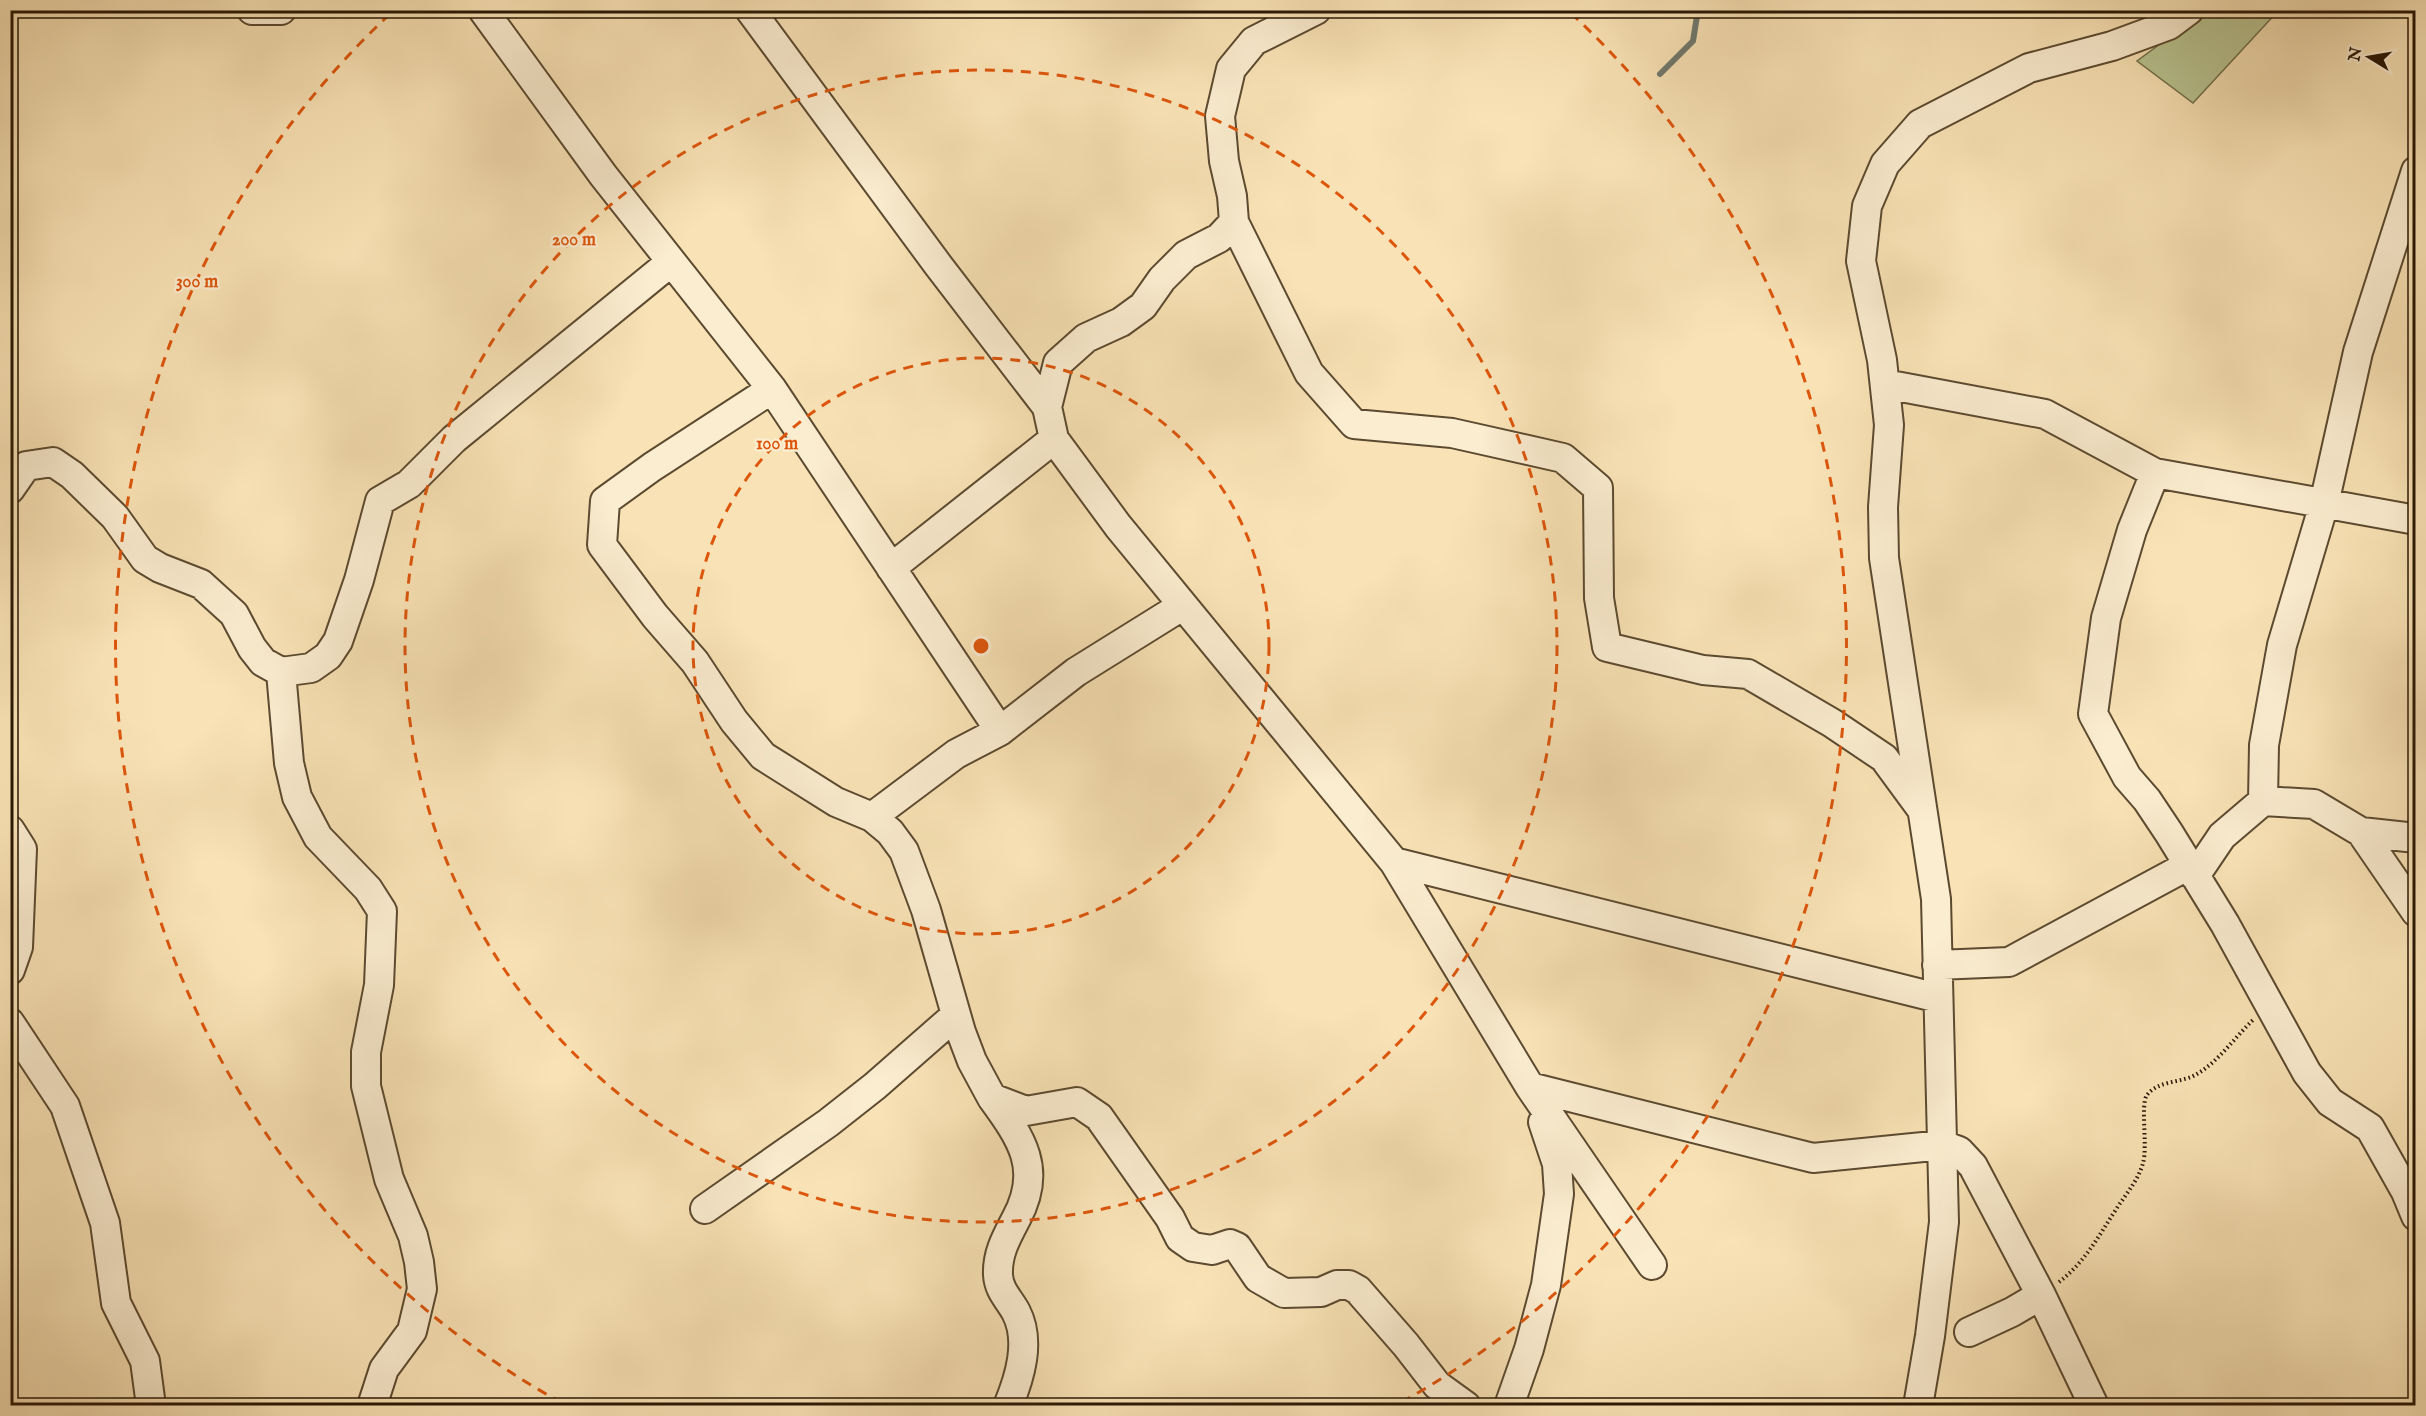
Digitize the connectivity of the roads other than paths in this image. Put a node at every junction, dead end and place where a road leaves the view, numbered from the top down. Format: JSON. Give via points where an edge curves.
{"nodes":[{"id":1,"x":252,"y":10,"type":"edge"},
{"id":2,"x":281,"y":10,"type":"edge"},
{"id":3,"x":483,"y":10,"type":"edge"},
{"id":4,"x":750,"y":10,"type":"edge"},
{"id":5,"x":1316,"y":10,"type":"edge"},
{"id":6,"x":2190,"y":10,"type":"edge"},
{"id":7,"x":2415,"y":171,"type":"edge"},
{"id":8,"x":2411,"y":204,"type":"edge"},
{"id":9,"x":1234,"y":222,"type":"junction"},
{"id":10,"x":671,"y":262,"type":"junction"},
{"id":11,"x":1885,"y":384,"type":"junction"},
{"id":12,"x":772,"y":389,"type":"junction"},
{"id":13,"x":1047,"y":408,"type":"junction"},
{"id":14,"x":1054,"y":439,"type":"junction"},
{"id":15,"x":2154,"y":474,"type":"junction"},
{"id":16,"x":10,"y":489,"type":"edge"},
{"id":17,"x":2324,"y":504,"type":"junction"},
{"id":18,"x":2415,"y":520,"type":"edge"},
{"id":19,"x":891,"y":568,"type":"junction"},
{"id":20,"x":1182,"y":606,"type":"junction"},
{"id":21,"x":281,"y":672,"type":"junction"},
{"id":22,"x":1000,"y":731,"type":"junction"},
{"id":23,"x":2263,"y":801,"type":"junction"},
{"id":24,"x":1924,"y":813,"type":"junction"},
{"id":25,"x":872,"y":817,"type":"junction"},
{"id":26,"x":10,"y":830,"type":"edge"},
{"id":27,"x":2361,"y":832,"type":"junction"},
{"id":28,"x":2415,"y":838,"type":"edge"},
{"id":29,"x":1394,"y":862,"type":"junction"},
{"id":30,"x":2192,"y":870,"type":"junction"},
{"id":31,"x":2415,"y":912,"type":"edge"},
{"id":32,"x":1937,"y":965,"type":"junction"},
{"id":33,"x":10,"y":970,"type":"edge"},
{"id":34,"x":1938,"y":998,"type":"junction"},
{"id":35,"x":956,"y":1015,"type":"junction"},
{"id":36,"x":10,"y":1023,"type":"edge"},
{"id":37,"x":1530,"y":1087,"type":"junction"},
{"id":38,"x":992,"y":1098,"type":"junction"},
{"id":39,"x":1943,"y":1145,"type":"junction"},
{"id":40,"x":705,"y":1209,"type":"dead end"},
{"id":41,"x":2415,"y":1216,"type":"edge"},
{"id":42,"x":1652,"y":1264,"type":"dead end"},
{"id":43,"x":2041,"y":1295,"type":"junction"},
{"id":44,"x":1969,"y":1332,"type":"dead end"},
{"id":45,"x":151,"y":1406,"type":"edge"},
{"id":46,"x":372,"y":1406,"type":"edge"},
{"id":47,"x":1008,"y":1406,"type":"edge"},
{"id":48,"x":1466,"y":1406,"type":"edge"},
{"id":49,"x":1509,"y":1406,"type":"edge"},
{"id":50,"x":1918,"y":1406,"type":"edge"},
{"id":51,"x":2094,"y":1406,"type":"edge"}],
"edges":[{"from":1,"to":2,"type":"street"},
{"from":3,"to":10,"type":"street"},
{"from":4,"to":13,"type":"street"},
{"from":5,"to":9,"type":"street","via":[[1254,41],[1231,69],[1220,116]]},
{"from":6,"to":11,"type":"street","via":[[2169,25],[2112,46],[2029,68],[1920,124],[1885,164],[1866,206],[1861,261]]},
{"from":7,"to":8,"type":"street"},
{"from":8,"to":17,"type":"street","via":[[2358,352]]},
{"from":9,"to":13,"type":"street","via":[[1219,238],[1186,255],[1143,306],[1121,322],[1086,338],[1058,363]]},
{"from":9,"to":24,"type":"street","via":[[1309,373],[1354,424],[1452,433],[1563,458],[1598,488],[1599,598],[1607,647],[1703,670],[1748,674],[1884,758]]},
{"from":10,"to":12,"type":"street"},
{"from":10,"to":21,"type":"street","via":[[454,439],[409,484],[380,501],[338,641],[328,656],[311,668]]},
{"from":11,"to":15,"type":"street","via":[[2045,414]]},
{"from":11,"to":24,"type":"street","via":[[1889,426],[1884,558]]},
{"from":12,"to":19,"type":"street"},
{"from":12,"to":25,"type":"street","via":[[605,501],[602,545],[763,756],[836,802]]},
{"from":13,"to":14,"type":"street"},
{"from":14,"to":19,"type":"street"},
{"from":14,"to":20,"type":"street"},
{"from":15,"to":17,"type":"street"},
{"from":15,"to":30,"type":"street","via":[[2132,530],[2106,618],[2093,714],[2127,777],[2147,800]]},
{"from":16,"to":21,"type":"street","via":[[26,465],[53,462],[115,517],[145,559],[201,584],[234,614],[263,662]]},
{"from":17,"to":18,"type":"street"},
{"from":17,"to":23,"type":"street","via":[[2282,645],[2264,745]]},
{"from":19,"to":22,"type":"street"},
{"from":20,"to":22,"type":"street","via":[[1076,672]]},
{"from":20,"to":29,"type":"street"},
{"from":21,"to":46,"type":"street","via":[[289,762],[297,797],[318,837],[368,889],[382,911],[379,985],[366,1052],[366,1086],[389,1179],[412,1236],[422,1289],[412,1331],[384,1369]]},
{"from":22,"to":25,"type":"street","via":[[956,754]]},
{"from":23,"to":27,"type":"street","via":[[2314,804]]},
{"from":23,"to":30,"type":"street","via":[[2222,836]]},
{"from":24,"to":32,"type":"street","via":[[1936,899]]},
{"from":25,"to":35,"type":"street","via":[[904,851],[926,910]]},
{"from":26,"to":33,"type":"street","via":[[22,849],[18,947]]},
{"from":27,"to":28,"type":"street"},
{"from":27,"to":31,"type":"street"},
{"from":29,"to":34,"type":"street"},
{"from":29,"to":37,"type":"street"},
{"from":30,"to":32,"type":"street","via":[[2009,962]]},
{"from":30,"to":41,"type":"street","via":[[2307,1073],[2330,1102],[2370,1128]]},
{"from":32,"to":34,"type":"street"},
{"from":34,"to":39,"type":"street"},
{"from":35,"to":38,"type":"street","via":[[972,1060]]},
{"from":35,"to":40,"type":"street","via":[[828,1123]]},
{"from":36,"to":45,"type":"street","via":[[65,1106],[105,1223],[116,1303],[145,1362]]},
{"from":37,"to":39,"type":"street","via":[[1813,1158]]},
{"from":37,"to":42,"type":"street"},
{"from":37,"to":49,"type":"street","via":[[1557,1164],[1559,1194],[1546,1285]]},
{"from":38,"to":47,"type":"street","via":[[1015,1129],[1028,1162],[1028,1186],[1021,1210],[1003,1242],[999,1258],[1002,1292],[1016,1312],[1024,1335],[1022,1363]]},
{"from":38,"to":48,"type":"street","via":[[1026,1111],[1077,1102],[1099,1118],[1180,1238],[1193,1247],[1237,1247],[1258,1278],[1284,1293],[1321,1292],[1349,1285],[1366,1297],[1437,1385]]},
{"from":39,"to":43,"type":"street","via":[[1959,1151],[1973,1166]]},
{"from":39,"to":50,"type":"street","via":[[1944,1222]]},
{"from":43,"to":44,"type":"street"},
{"from":43,"to":51,"type":"street"}]}
